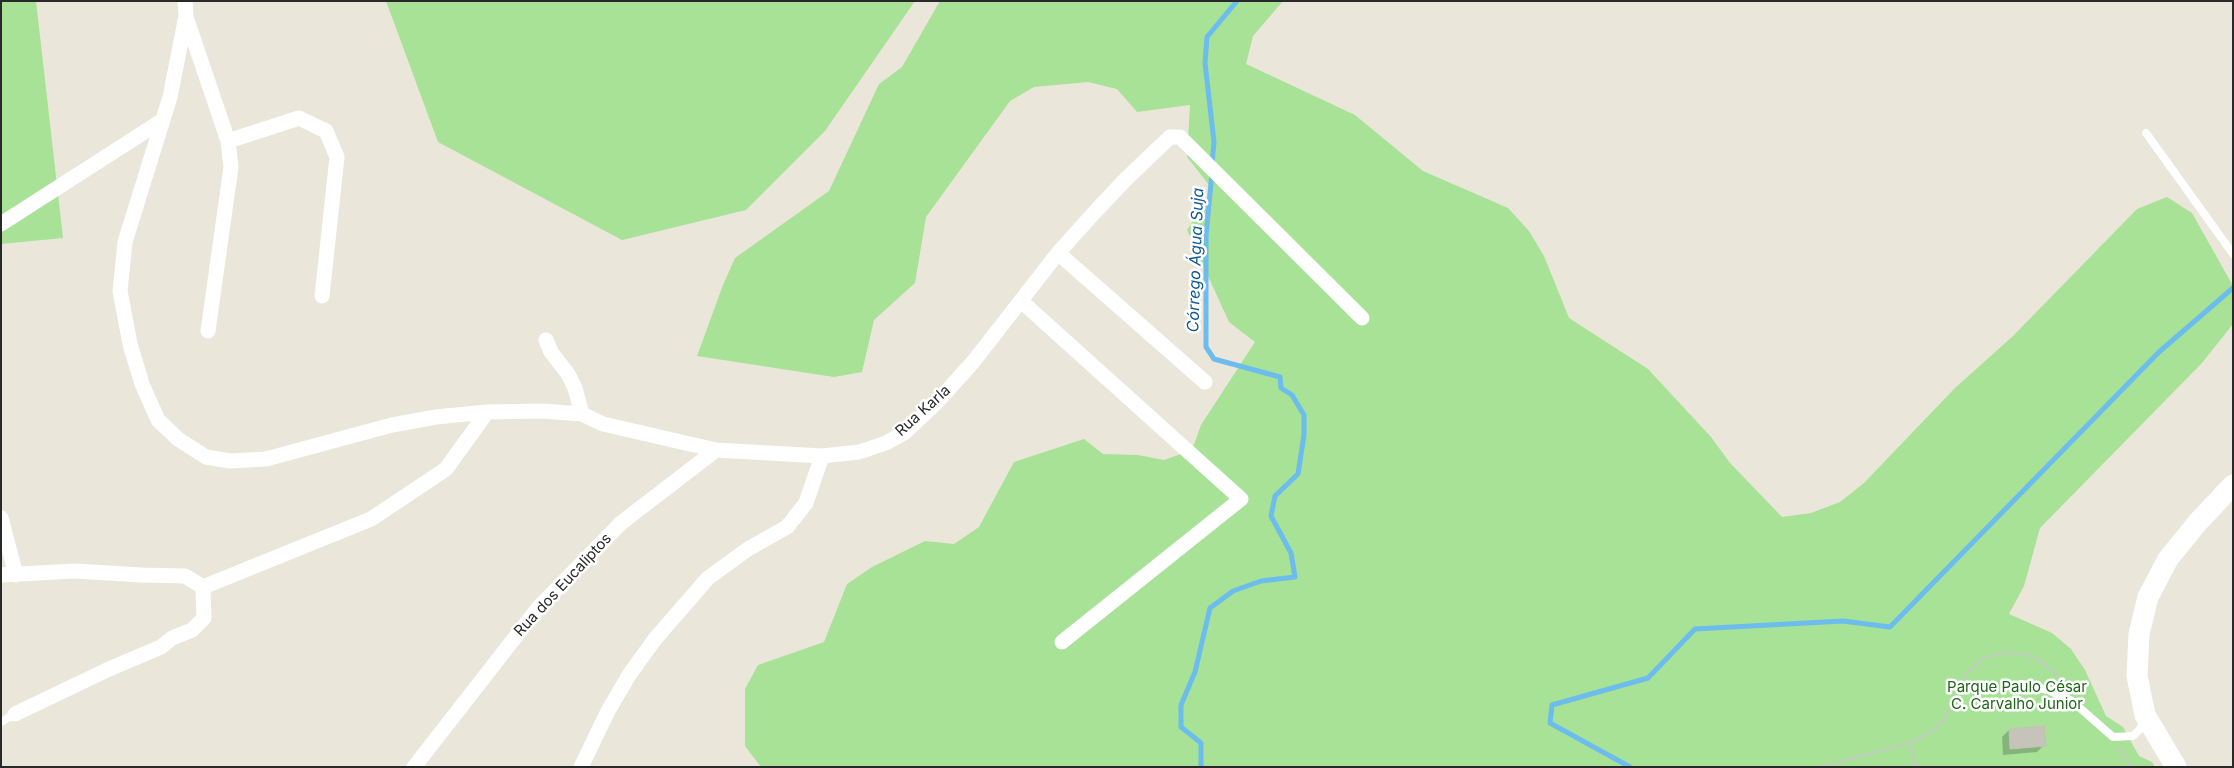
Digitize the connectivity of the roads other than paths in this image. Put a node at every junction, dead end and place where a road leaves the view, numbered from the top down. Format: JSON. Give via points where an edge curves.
{"nodes":[{"id":1,"x":185,"y":8,"type":"edge"},
{"id":2,"x":163,"y":120,"type":"junction"},
{"id":3,"x":2146,"y":133,"type":"dead end"},
{"id":4,"x":228,"y":141,"type":"junction"},
{"id":5,"x":1,"y":224,"type":"edge"},
{"id":6,"x":1058,"y":253,"type":"junction"},
{"id":7,"x":2232,"y":253,"type":"edge"},
{"id":8,"x":322,"y":296,"type":"dead end"},
{"id":9,"x":1021,"y":301,"type":"junction"},
{"id":10,"x":1362,"y":318,"type":"dead end"},
{"id":11,"x":208,"y":331,"type":"dead end"},
{"id":12,"x":546,"y":340,"type":"dead end"},
{"id":13,"x":1205,"y":382,"type":"dead end"},
{"id":14,"x":487,"y":412,"type":"junction"},
{"id":15,"x":582,"y":414,"type":"junction"},
{"id":16,"x":716,"y":450,"type":"junction"},
{"id":17,"x":822,"y":456,"type":"junction"},
{"id":18,"x":2233,"y":485,"type":"edge"},
{"id":19,"x":1,"y":518,"type":"edge"},
{"id":20,"x":9,"y":575,"type":"edge"},
{"id":21,"x":204,"y":588,"type":"junction"},
{"id":22,"x":1062,"y":642,"type":"dead end"},
{"id":23,"x":2021,"y":684,"type":"dead end"},
{"id":24,"x":15,"y":714,"type":"joint"},
{"id":25,"x":2145,"y":715,"type":"junction"},
{"id":26,"x":1,"y":722,"type":"edge"},
{"id":27,"x":414,"y":767,"type":"edge"},
{"id":28,"x":581,"y":767,"type":"edge"},
{"id":29,"x":2176,"y":767,"type":"edge"}],
"edges":[{"from":1,"to":2,"type":"street"},
{"from":1,"to":4,"type":"street"},
{"from":2,"to":5,"type":"street"},
{"from":2,"to":14,"type":"street","via":[[125,242],[120,292],[142,384],[158,420],[178,439],[206,458],[230,461],[266,459],[392,425]]},
{"from":3,"to":7,"type":"lane"},
{"from":4,"to":8,"type":"street","via":[[299,118],[326,131],[338,157]]},
{"from":4,"to":11,"type":"street","via":[[231,167]]},
{"from":6,"to":9,"type":"street","name":"Rua Karla"},
{"from":6,"to":10,"type":"street","name":"Rua Karla","via":[[1125,180],[1170,138],[1180,137]]},
{"from":6,"to":13,"type":"street"},
{"from":9,"to":17,"type":"street","name":"Rua Karla","via":[[973,362],[904,433],[859,452]]},
{"from":9,"to":22,"type":"street","via":[[1241,499]]},
{"from":12,"to":15,"type":"street","via":[[575,388]]},
{"from":14,"to":15,"type":"street"},
{"from":14,"to":21,"type":"street","via":[[446,469],[370,519]]},
{"from":15,"to":16,"type":"street","name":"Rua Karla","via":[[603,424]]},
{"from":16,"to":17,"type":"street","name":"Rua Karla"},
{"from":16,"to":27,"type":"street","name":"Rua dos Eucaliptos","via":[[621,523],[538,608]]},
{"from":17,"to":28,"type":"street","via":[[806,504],[787,527],[748,549],[708,578],[655,639],[608,711]]},
{"from":18,"to":25,"type":"main road","via":[[2168,559],[2148,597],[2139,634],[2137,676]]},
{"from":19,"to":20,"type":"street"},
{"from":20,"to":21,"type":"street","via":[[75,571],[185,576]]},
{"from":21,"to":24,"type":"street","via":[[204,618],[192,630]]},
{"from":23,"to":25,"type":"lane","via":[[2048,690],[2072,701],[2113,738],[2134,736],[2140,730]]},
{"from":24,"to":26,"type":"lane"},
{"from":25,"to":29,"type":"main road"}]}
